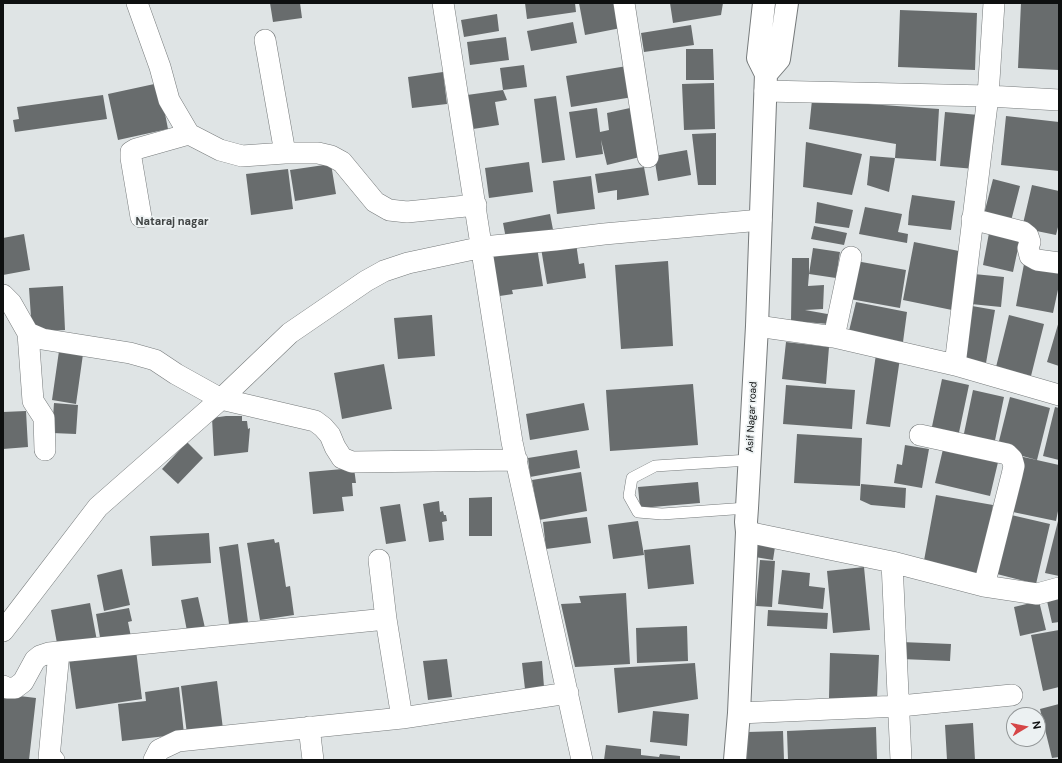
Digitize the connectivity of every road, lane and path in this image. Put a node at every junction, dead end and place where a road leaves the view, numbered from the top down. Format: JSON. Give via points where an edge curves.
{"nodes":[{"id":1,"x":137,"y":3,"type":"edge"},
{"id":2,"x":444,"y":3,"type":"edge"},
{"id":3,"x":624,"y":3,"type":"edge"},
{"id":4,"x":764,"y":3,"type":"edge"},
{"id":5,"x":786,"y":3,"type":"edge"},
{"id":6,"x":994,"y":3,"type":"edge"},
{"id":7,"x":265,"y":40,"type":"dead end"},
{"id":8,"x":766,"y":82,"type":"junction"},
{"id":9,"x":988,"y":96,"type":"junction"},
{"id":10,"x":1059,"y":100,"type":"edge"},
{"id":11,"x":189,"y":134,"type":"junction"},
{"id":12,"x":285,"y":153,"type":"junction"},
{"id":13,"x":648,"y":157,"type":"dead end"},
{"id":14,"x":476,"y":205,"type":"junction"},
{"id":15,"x":141,"y":217,"type":"dead end"},
{"id":16,"x":972,"y":219,"type":"junction"},
{"id":17,"x":761,"y":220,"type":"junction"},
{"id":18,"x":483,"y":247,"type":"junction"},
{"id":19,"x":851,"y":256,"type":"dead end"},
{"id":20,"x":1059,"y":263,"type":"edge"},
{"id":21,"x":3,"y":296,"type":"edge"},
{"id":22,"x":757,"y":326,"type":"junction"},
{"id":23,"x":28,"y":333,"type":"junction"},
{"id":24,"x":834,"y":338,"type":"junction"},
{"id":25,"x":955,"y":365,"type":"junction"},
{"id":26,"x":1059,"y":395,"type":"edge"},
{"id":27,"x":221,"y":399,"type":"junction"},
{"id":28,"x":920,"y":435,"type":"dead end"},
{"id":29,"x":46,"y":450,"type":"dead end"},
{"id":30,"x":517,"y":460,"type":"junction"},
{"id":31,"x":749,"y":460,"type":"junction"},
{"id":32,"x":747,"y":508,"type":"junction"},
{"id":33,"x":747,"y":532,"type":"junction"},
{"id":34,"x":379,"y":560,"type":"dead end"},
{"id":35,"x":892,"y":562,"type":"junction"},
{"id":36,"x":984,"y":586,"type":"junction"},
{"id":37,"x":1059,"y":588,"type":"edge"},
{"id":38,"x":386,"y":620,"type":"junction"},
{"id":39,"x":3,"y":631,"type":"edge"},
{"id":40,"x":58,"y":652,"type":"junction"},
{"id":41,"x":3,"y":686,"type":"edge"},
{"id":42,"x":568,"y":693,"type":"junction"},
{"id":43,"x":1012,"y":696,"type":"dead end"},
{"id":44,"x":900,"y":706,"type":"junction"},
{"id":45,"x":739,"y":713,"type":"junction"},
{"id":46,"x":402,"y":718,"type":"junction"},
{"id":47,"x":308,"y":727,"type":"junction"},
{"id":48,"x":54,"y":760,"type":"edge"},
{"id":49,"x":154,"y":760,"type":"edge"},
{"id":50,"x":313,"y":760,"type":"edge"},
{"id":51,"x":582,"y":760,"type":"edge"},
{"id":52,"x":735,"y":760,"type":"edge"},
{"id":53,"x":901,"y":760,"type":"edge"}],
"edges":[{"from":1,"to":11,"type":"street","via":[[160,66],[169,100]]},
{"from":2,"to":14,"type":"street"},
{"from":3,"to":13,"type":"street"},
{"from":4,"to":8,"type":"main road","name":"Asif Nagar road","via":[[758,58]]},
{"from":5,"to":8,"type":"main road","via":[[779,59]]},
{"from":6,"to":9,"type":"street"},
{"from":7,"to":12,"type":"street"},
{"from":8,"to":9,"type":"street"},
{"from":8,"to":17,"type":"main road","name":"Asif Nagar road"},
{"from":9,"to":10,"type":"street"},
{"from":9,"to":16,"type":"street"},
{"from":11,"to":12,"type":"street","via":[[220,150],[242,156]]},
{"from":11,"to":15,"type":"street","via":[[136,148],[131,152]]},
{"from":12,"to":14,"type":"street","via":[[318,153],[342,162],[375,202],[389,210],[407,212]]},
{"from":14,"to":18,"type":"street"},
{"from":16,"to":20,"type":"street","via":[[1023,232],[1030,242],[1030,256],[1037,260]]},
{"from":16,"to":25,"type":"street"},
{"from":17,"to":18,"type":"street"},
{"from":17,"to":22,"type":"main road","name":"Asif Nagar road"},
{"from":18,"to":27,"type":"street","via":[[408,262],[366,281],[290,333]]},
{"from":18,"to":30,"type":"street","via":[[512,442]]},
{"from":19,"to":24,"type":"street"},
{"from":21,"to":23,"type":"street","via":[[11,303]]},
{"from":22,"to":24,"type":"street"},
{"from":22,"to":31,"type":"main road","name":"Asif Nagar road"},
{"from":23,"to":27,"type":"street","via":[[42,340],[130,352],[156,360]]},
{"from":23,"to":29,"type":"street","via":[[33,402],[44,418]]},
{"from":24,"to":25,"type":"street"},
{"from":25,"to":26,"type":"street"},
{"from":27,"to":30,"type":"street","via":[[316,421],[323,426],[342,458],[352,462]]},
{"from":27,"to":39,"type":"street","via":[[98,507]]},
{"from":28,"to":36,"type":"street","via":[[1007,454],[1012,459],[1014,466]]},
{"from":30,"to":42,"type":"street"},
{"from":31,"to":32,"type":"main road","name":"Asif Nagar road"},
{"from":31,"to":32,"type":"lane","via":[[656,466],[632,478],[628,496],[638,512],[662,514]]},
{"from":32,"to":33,"type":"main road","name":"Asif Nagar road"},
{"from":33,"to":35,"type":"street"},
{"from":33,"to":45,"type":"main road","name":"Asif Nagar road"},
{"from":34,"to":38,"type":"street"},
{"from":35,"to":36,"type":"street"},
{"from":35,"to":44,"type":"street"},
{"from":36,"to":37,"type":"street","via":[[1037,594]]},
{"from":38,"to":40,"type":"street"},
{"from":38,"to":46,"type":"street"},
{"from":40,"to":41,"type":"street","via":[[49,652],[35,660],[23,682],[15,688]]},
{"from":40,"to":48,"type":"street","via":[[49,758]]},
{"from":42,"to":46,"type":"street"},
{"from":42,"to":51,"type":"street"},
{"from":43,"to":44,"type":"street"},
{"from":44,"to":45,"type":"street"},
{"from":44,"to":53,"type":"street"},
{"from":45,"to":52,"type":"main road","name":"Asif Nagar road"},
{"from":46,"to":47,"type":"street"},
{"from":47,"to":49,"type":"street","via":[[178,741],[159,750]]},
{"from":47,"to":50,"type":"street"}]}
